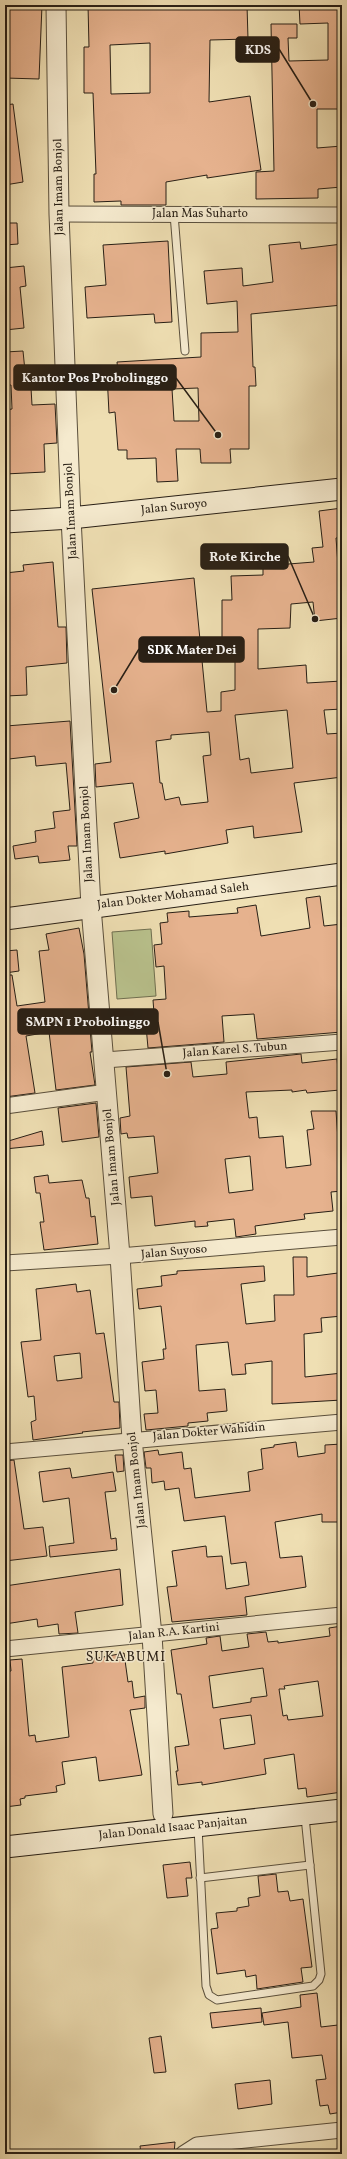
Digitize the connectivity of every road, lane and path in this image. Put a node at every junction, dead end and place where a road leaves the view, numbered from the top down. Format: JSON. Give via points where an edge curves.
{"nodes":[{"id":1,"x":56,"y":5,"type":"edge"},
{"id":2,"x":59,"y":214,"type":"junction"},
{"id":3,"x":174,"y":214,"type":"junction"},
{"id":4,"x":342,"y":215,"type":"edge"},
{"id":5,"x":185,"y":351,"type":"dead end"},
{"id":6,"x":342,"y":489,"type":"edge"},
{"id":7,"x":71,"y":518,"type":"junction"},
{"id":8,"x":5,"y":522,"type":"edge"},
{"id":9,"x":342,"y":874,"type":"edge"},
{"id":10,"x":91,"y":906,"type":"junction"},
{"id":11,"x":5,"y":919,"type":"edge"},
{"id":12,"x":342,"y":1042,"type":"edge"},
{"id":13,"x":105,"y":1060,"type":"junction"},
{"id":14,"x":107,"y":1092,"type":"junction"},
{"id":15,"x":5,"y":1106,"type":"edge"},
{"id":16,"x":342,"y":1237,"type":"edge"},
{"id":17,"x":120,"y":1256,"type":"junction"},
{"id":18,"x":5,"y":1263,"type":"edge"},
{"id":19,"x":342,"y":1422,"type":"edge"},
{"id":20,"x":132,"y":1439,"type":"junction"},
{"id":21,"x":5,"y":1452,"type":"edge"},
{"id":22,"x":342,"y":1615,"type":"edge"},
{"id":23,"x":152,"y":1635,"type":"junction"},
{"id":24,"x":5,"y":1649,"type":"edge"},
{"id":25,"x":342,"y":1810,"type":"edge"},
{"id":26,"x":304,"y":1814,"type":"junction"},
{"id":27,"x":163,"y":1823,"type":"junction"},
{"id":28,"x":198,"y":1825,"type":"junction"},
{"id":29,"x":5,"y":1847,"type":"edge"},
{"id":30,"x":310,"y":1865,"type":"junction"},
{"id":31,"x":200,"y":1878,"type":"junction"},
{"id":32,"x":342,"y":2130,"type":"edge"},
{"id":33,"x":182,"y":2154,"type":"edge"}],
"edges":[{"from":1,"to":2,"type":"street","name":"Jalan Imam Bonjol"},
{"from":2,"to":3,"type":"street","name":"Jalan Mas Suharto"},
{"from":2,"to":7,"type":"street","name":"Jalan Imam Bonjol"},
{"from":3,"to":4,"type":"street","name":"Jalan Mas Suharto"},
{"from":3,"to":5,"type":"lane"},
{"from":6,"to":7,"type":"main road","name":"Jalan Suroyo"},
{"from":7,"to":8,"type":"main road","name":"Jalan Suroyo"},
{"from":7,"to":10,"type":"street","name":"Jalan Imam Bonjol"},
{"from":9,"to":10,"type":"main road","name":"Jalan Dokter Mohamad Saleh"},
{"from":10,"to":11,"type":"main road","name":"Jalan Dokter Mohamad Saleh"},
{"from":10,"to":13,"type":"street","name":"Jalan Imam Bonjol"},
{"from":12,"to":13,"type":"street","name":"Jalan Karel S. Tubun"},
{"from":13,"to":14,"type":"street","name":"Jalan Imam Bonjol"},
{"from":14,"to":15,"type":"street"},
{"from":14,"to":17,"type":"street","name":"Jalan Imam Bonjol"},
{"from":16,"to":17,"type":"street","name":"Jalan Suyoso"},
{"from":17,"to":18,"type":"street","name":"Jalan Suyoso"},
{"from":17,"to":20,"type":"street","name":"Jalan Imam Bonjol"},
{"from":19,"to":20,"type":"street","name":"Jalan Dokter Wahidin"},
{"from":20,"to":21,"type":"street","name":"Jalan Dokter Wahidin"},
{"from":20,"to":23,"type":"street","name":"Jalan Imam Bonjol"},
{"from":22,"to":23,"type":"street","name":"Jalan R.A. Kartini"},
{"from":23,"to":24,"type":"street","name":"Jalan R.A. Kartini"},
{"from":23,"to":27,"type":"street","name":"Jalan Imam Bonjol"},
{"from":25,"to":26,"type":"main road","name":"Jalan Donald Isaac Panjaitan"},
{"from":26,"to":28,"type":"main road","name":"Jalan Donald Isaac Panjaitan"},
{"from":26,"to":30,"type":"lane"},
{"from":27,"to":28,"type":"main road","name":"Jalan Donald Isaac Panjaitan"},
{"from":27,"to":29,"type":"main road","name":"Jalan Donald Isaac Panjaitan"},
{"from":28,"to":31,"type":"lane"},
{"from":30,"to":31,"type":"lane"},
{"from":30,"to":31,"type":"lane","via":[[321,1974],[319,1980],[313,1986],[217,2000],[209,1995],[206,1986]]},
{"from":32,"to":33,"type":"street","via":[[197,2145]]}]}
